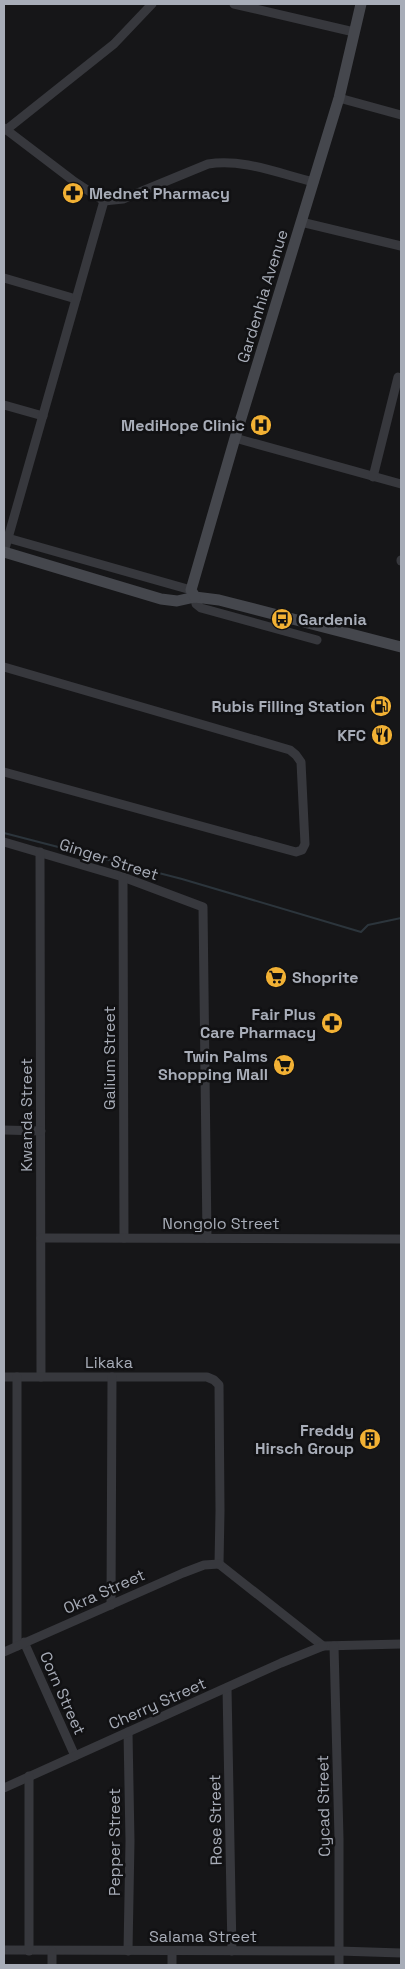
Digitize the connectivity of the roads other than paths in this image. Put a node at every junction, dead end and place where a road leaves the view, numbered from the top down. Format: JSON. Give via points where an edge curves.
{"nodes":[{"id":1,"x":152,"y":4,"type":"edge"},
{"id":2,"x":234,"y":4,"type":"edge"},
{"id":3,"x":361,"y":4,"type":"edge"},
{"id":4,"x":354,"y":32,"type":"junction"},
{"id":5,"x":339,"y":98,"type":"junction"},
{"id":6,"x":401,"y":115,"type":"edge"},
{"id":7,"x":5,"y":129,"type":"edge"},
{"id":8,"x":314,"y":182,"type":"junction"},
{"id":9,"x":104,"y":201,"type":"junction"},
{"id":10,"x":302,"y":222,"type":"junction"},
{"id":11,"x":401,"y":246,"type":"edge"},
{"id":12,"x":4,"y":278,"type":"edge"},
{"id":13,"x":76,"y":298,"type":"junction"},
{"id":14,"x":398,"y":377,"type":"dead end"},
{"id":15,"x":4,"y":405,"type":"edge"},
{"id":16,"x":43,"y":416,"type":"junction"},
{"id":17,"x":235,"y":438,"type":"junction"},
{"id":18,"x":373,"y":477,"type":"junction"},
{"id":19,"x":401,"y":484,"type":"edge"},
{"id":20,"x":6,"y":538,"type":"edge"},
{"id":21,"x":4,"y":552,"type":"edge"},
{"id":22,"x":193,"y":593,"type":"junction"},
{"id":23,"x":317,"y":640,"type":"dead end"},
{"id":24,"x":401,"y":647,"type":"edge"},
{"id":25,"x":4,"y":667,"type":"edge"},
{"id":26,"x":4,"y":772,"type":"edge"},
{"id":27,"x":4,"y":842,"type":"edge"},
{"id":28,"x":40,"y":852,"type":"junction"},
{"id":29,"x":123,"y":877,"type":"junction"},
{"id":30,"x":4,"y":1130,"type":"edge"},
{"id":31,"x":41,"y":1131,"type":"junction"},
{"id":32,"x":41,"y":1238,"type":"junction"},
{"id":33,"x":124,"y":1238,"type":"junction"},
{"id":34,"x":206,"y":1238,"type":"junction"},
{"id":35,"x":401,"y":1239,"type":"edge"},
{"id":36,"x":4,"y":1377,"type":"edge"},
{"id":37,"x":17,"y":1377,"type":"junction"},
{"id":38,"x":41,"y":1377,"type":"junction"},
{"id":39,"x":112,"y":1377,"type":"junction"},
{"id":40,"x":219,"y":1564,"type":"junction"},
{"id":41,"x":111,"y":1605,"type":"junction"},
{"id":42,"x":21,"y":1644,"type":"junction"},
{"id":43,"x":401,"y":1644,"type":"edge"},
{"id":44,"x":323,"y":1646,"type":"junction"},
{"id":45,"x":334,"y":1646,"type":"junction"},
{"id":46,"x":4,"y":1652,"type":"edge"},
{"id":47,"x":227,"y":1688,"type":"junction"},
{"id":48,"x":128,"y":1732,"type":"junction"},
{"id":49,"x":75,"y":1756,"type":"junction"},
{"id":50,"x":29,"y":1776,"type":"junction"},
{"id":51,"x":4,"y":1788,"type":"edge"},
{"id":52,"x":4,"y":1950,"type":"edge"},
{"id":53,"x":29,"y":1950,"type":"junction"},
{"id":54,"x":52,"y":1951,"type":"junction"},
{"id":55,"x":128,"y":1951,"type":"junction"},
{"id":56,"x":172,"y":1951,"type":"junction"},
{"id":57,"x":232,"y":1951,"type":"junction"},
{"id":58,"x":339,"y":1951,"type":"junction"},
{"id":59,"x":401,"y":1953,"type":"edge"},
{"id":60,"x":52,"y":1965,"type":"edge"},
{"id":61,"x":172,"y":1965,"type":"edge"},
{"id":62,"x":339,"y":1965,"type":"edge"}],
"edges":[{"from":1,"to":7,"type":"street","via":[[114,44]]},
{"from":2,"to":4,"type":"street"},
{"from":3,"to":4,"type":"main road","name":"Gardenhia Avenue"},
{"from":4,"to":5,"type":"main road","name":"Gardenhia Avenue"},
{"from":5,"to":6,"type":"street"},
{"from":5,"to":8,"type":"main road","name":"Gardenhia Avenue"},
{"from":7,"to":9,"type":"street"},
{"from":8,"to":9,"type":"street","via":[[236,162],[222,162],[208,164],[123,199]]},
{"from":8,"to":10,"type":"main road","name":"Gardenhia Avenue"},
{"from":9,"to":13,"type":"street"},
{"from":10,"to":11,"type":"street"},
{"from":10,"to":17,"type":"main road","name":"Gardenhia Avenue"},
{"from":12,"to":13,"type":"street"},
{"from":13,"to":16,"type":"street"},
{"from":14,"to":18,"type":"street"},
{"from":15,"to":16,"type":"street"},
{"from":16,"to":20,"type":"street"},
{"from":17,"to":18,"type":"street"},
{"from":17,"to":22,"type":"main road","name":"Gardenhia Avenue"},
{"from":18,"to":19,"type":"street"},
{"from":20,"to":21,"type":"street"},
{"from":20,"to":22,"type":"street"},
{"from":21,"to":22,"type":"main road","via":[[161,599],[177,601]]},
{"from":22,"to":23,"type":"street","via":[[196,604],[201,608]]},
{"from":22,"to":24,"type":"main road"},
{"from":25,"to":26,"type":"street","via":[[290,750],[300,762],[305,844],[296,852]]},
{"from":27,"to":28,"type":"street","name":"Ginger Street"},
{"from":28,"to":29,"type":"street","name":"Ginger Street"},
{"from":28,"to":31,"type":"street","name":"Kwanda Street"},
{"from":29,"to":33,"type":"street","name":"Galium Street"},
{"from":29,"to":34,"type":"street","name":"Ginger Street","via":[[203,907]]},
{"from":30,"to":31,"type":"street"},
{"from":31,"to":32,"type":"street","name":"Kwanda Street"},
{"from":32,"to":33,"type":"street","name":"Nongolo Street"},
{"from":32,"to":38,"type":"street","name":"Kwanda Street"},
{"from":33,"to":34,"type":"street","name":"Nongolo Street"},
{"from":34,"to":35,"type":"street","name":"Nongolo Street"},
{"from":36,"to":37,"type":"street","name":"Likaka"},
{"from":37,"to":38,"type":"street","name":"Likaka"},
{"from":37,"to":42,"type":"street"},
{"from":38,"to":39,"type":"street","name":"Likaka"},
{"from":39,"to":40,"type":"street","name":"Likaka","via":[[207,1377],[219,1385]]},
{"from":39,"to":41,"type":"street"},
{"from":40,"to":41,"type":"street","name":"Okra Street","via":[[204,1565]]},
{"from":40,"to":44,"type":"street"},
{"from":41,"to":42,"type":"street","name":"Okra Street"},
{"from":42,"to":46,"type":"street","name":"Okra Street"},
{"from":42,"to":49,"type":"street","name":"Corn Street"},
{"from":43,"to":45,"type":"street"},
{"from":44,"to":45,"type":"street"},
{"from":44,"to":47,"type":"street","name":"Cherry Street"},
{"from":45,"to":58,"type":"street","name":"Cycad Street"},
{"from":47,"to":48,"type":"street","name":"Cherry Street"},
{"from":47,"to":57,"type":"street","name":"Rose Street"},
{"from":48,"to":49,"type":"street","name":"Cherry Street"},
{"from":48,"to":55,"type":"street","name":"Pepper Street"},
{"from":49,"to":50,"type":"street","name":"Cherry Street"},
{"from":50,"to":51,"type":"street","name":"Cherry Street"},
{"from":50,"to":53,"type":"street"},
{"from":52,"to":53,"type":"street","name":"Salama Street"},
{"from":53,"to":54,"type":"street","name":"Salama Street"},
{"from":54,"to":55,"type":"street","name":"Salama Street"},
{"from":54,"to":60,"type":"street"},
{"from":55,"to":56,"type":"street","name":"Salama Street"},
{"from":56,"to":57,"type":"street","name":"Salama Street"},
{"from":56,"to":61,"type":"street"},
{"from":57,"to":58,"type":"street","name":"Salama Street"},
{"from":58,"to":59,"type":"street","name":"Salama Street"},
{"from":58,"to":62,"type":"street","name":"Cycad Street"}]}
